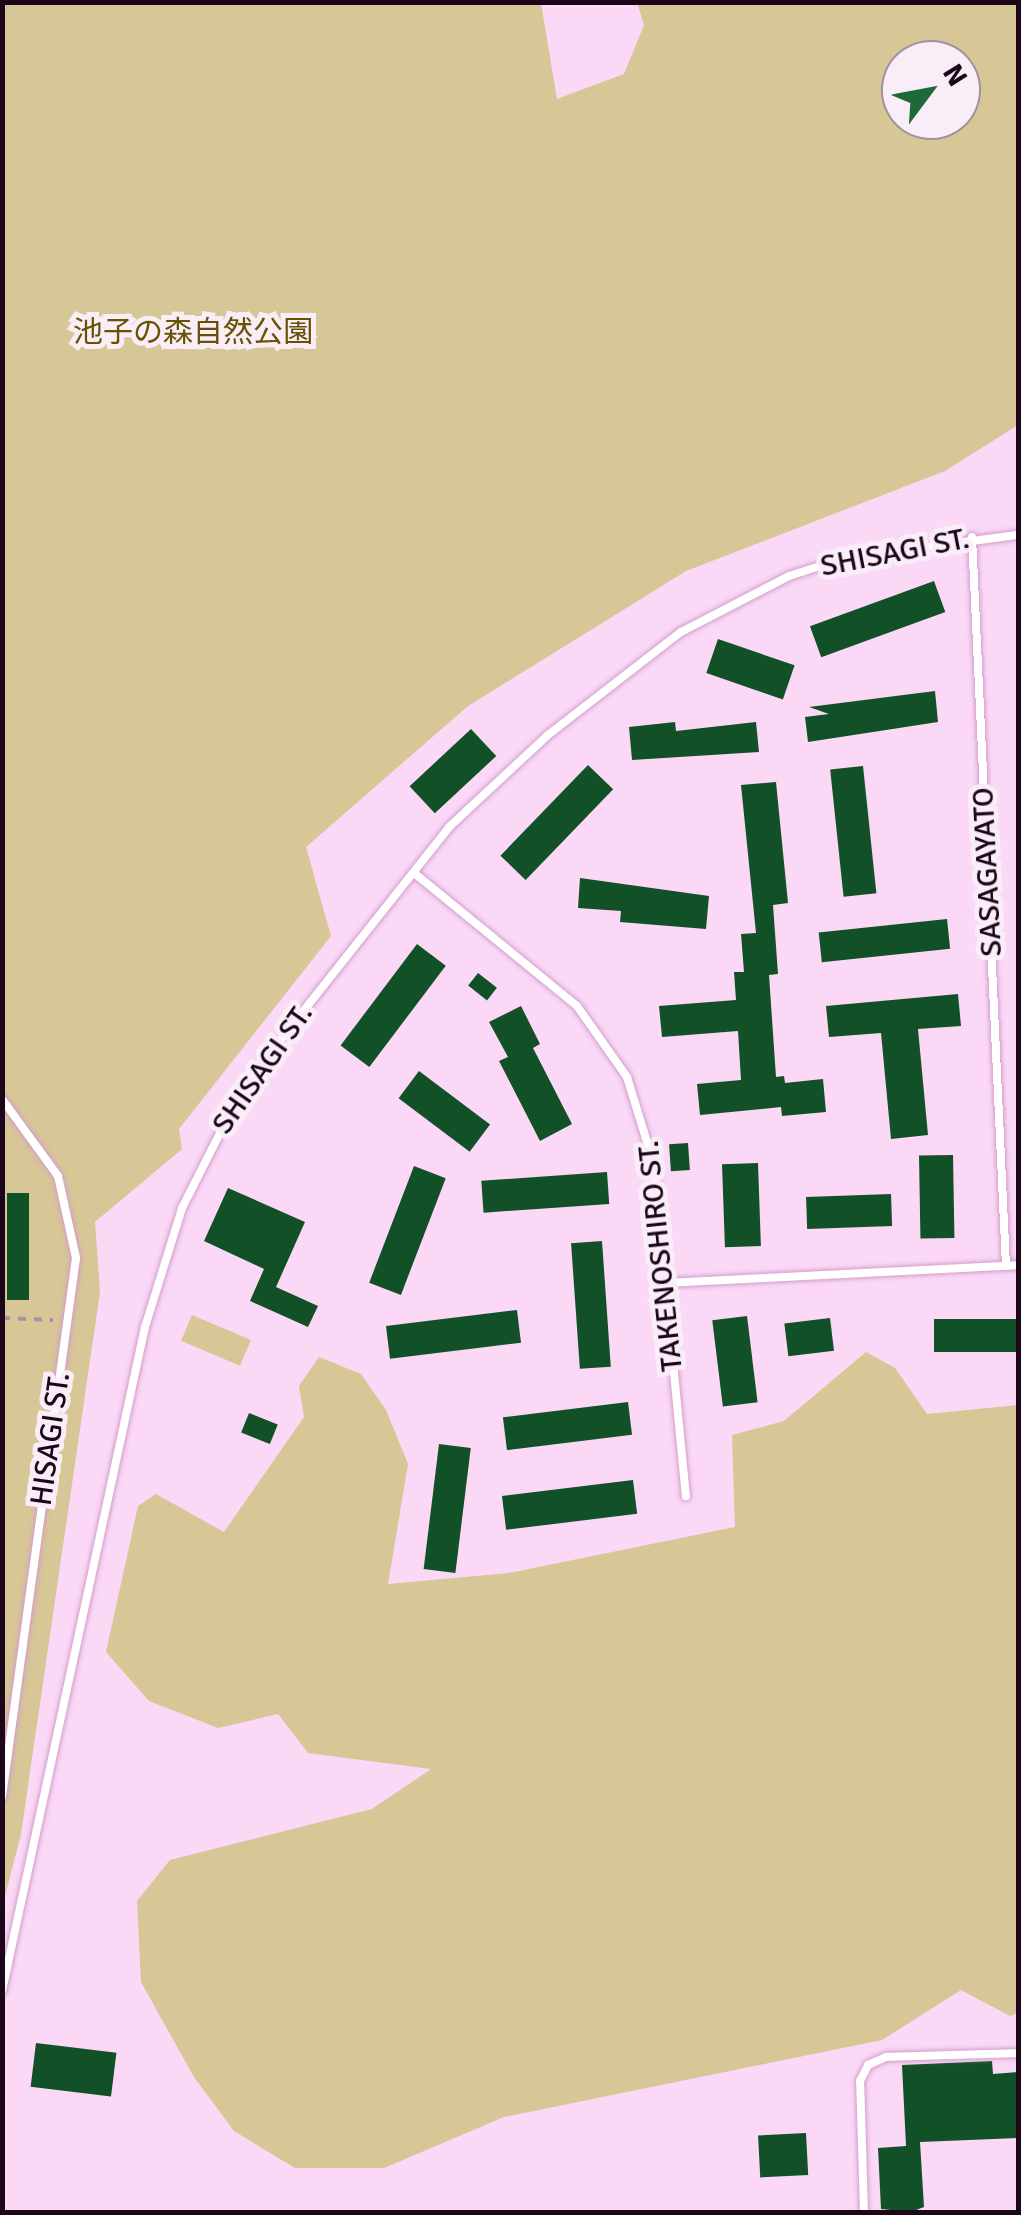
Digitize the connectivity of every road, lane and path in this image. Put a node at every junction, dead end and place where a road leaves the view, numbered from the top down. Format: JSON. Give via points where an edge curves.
{"nodes":[{"id":1,"x":1018,"y":535,"type":"edge"},
{"id":2,"x":972,"y":537,"type":"junction"},
{"id":3,"x":414,"y":873,"type":"junction"},
{"id":4,"x":2,"y":1099,"type":"edge"},
{"id":5,"x":1018,"y":1265,"type":"edge"},
{"id":6,"x":1006,"y":1266,"type":"junction"},
{"id":7,"x":665,"y":1283,"type":"junction"},
{"id":8,"x":2,"y":1318,"type":"edge"},
{"id":9,"x":69,"y":1321,"type":"junction"},
{"id":10,"x":686,"y":1496,"type":"dead end"},
{"id":11,"x":2,"y":1797,"type":"edge"},
{"id":12,"x":2,"y":1991,"type":"edge"},
{"id":13,"x":1018,"y":2053,"type":"edge"},
{"id":14,"x":864,"y":2212,"type":"edge"}],
"edges":[{"from":1,"to":2,"type":"lane","name":"SHISAGI ST."},
{"from":2,"to":3,"type":"lane","name":"SHISAGI ST.","via":[[845,558],[731,602],[626,672],[510,768],[448,827]]},
{"from":2,"to":6,"type":"lane","name":"SASAGAYATO"},
{"from":3,"to":7,"type":"lane","name":"TAKENOSHIRO ST.","via":[[546,978],[604,1037],[646,1126]]},
{"from":3,"to":12,"type":"lane","name":"SHISAGI ST.","via":[[244,1086],[211,1143],[170,1240],[116,1444]]},
{"from":4,"to":9,"type":"lane","name":"HISAGI ST.","via":[[58,1176],[76,1258]]},
{"from":5,"to":6,"type":"lane"},
{"from":6,"to":7,"type":"lane"},
{"from":7,"to":10,"type":"lane","name":"TAKENOSHIRO ST."},
{"from":8,"to":9,"type":"path"},
{"from":9,"to":11,"type":"lane","name":"HISAGI ST."},
{"from":13,"to":14,"type":"lane","via":[[886,2057],[868,2064],[860,2081]]}]}
